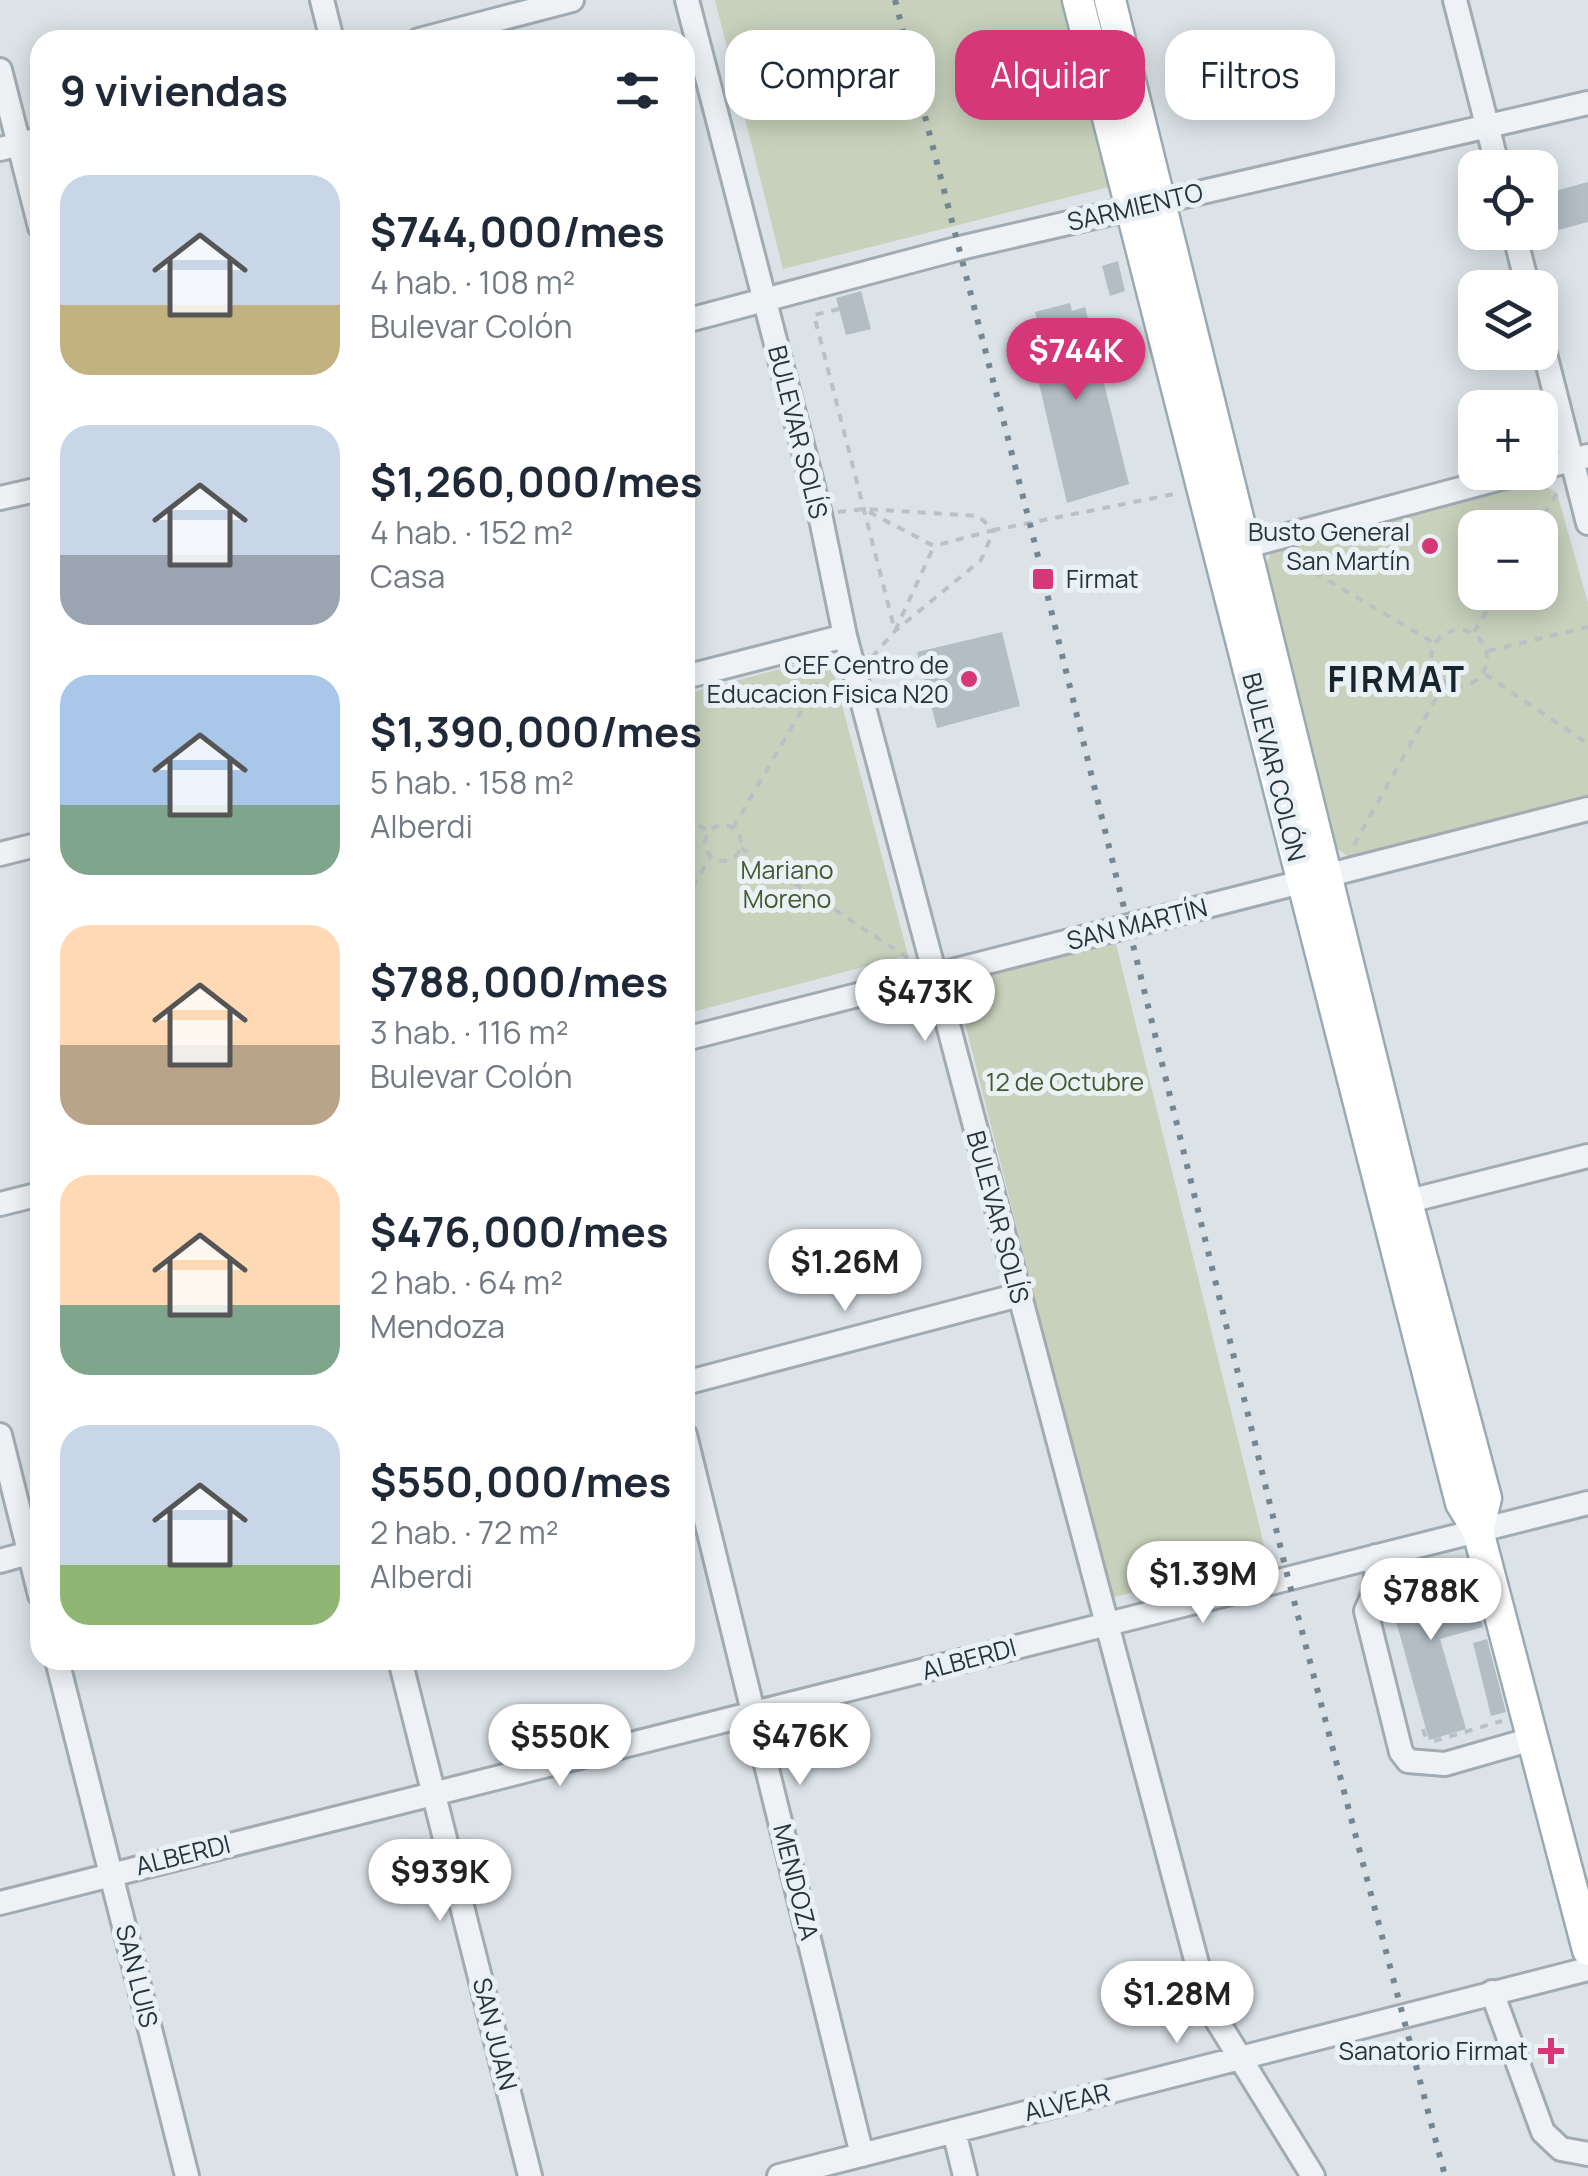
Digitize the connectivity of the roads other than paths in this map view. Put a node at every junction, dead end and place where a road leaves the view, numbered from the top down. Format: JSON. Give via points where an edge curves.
{"nodes":[{"id":1,"x":322,"y":0,"type":"edge"},
{"id":2,"x":572,"y":0,"type":"edge"},
{"id":3,"x":687,"y":0,"type":"edge"},
{"id":4,"x":1078,"y":0,"type":"edge"},
{"id":5,"x":1110,"y":0,"type":"edge"},
{"id":6,"x":1455,"y":0,"type":"edge"},
{"id":7,"x":330,"y":30,"type":"edge"},
{"id":8,"x":458,"y":30,"type":"edge"},
{"id":9,"x":695,"y":30,"type":"edge"},
{"id":10,"x":695,"y":31,"type":"edge"},
{"id":11,"x":0,"y":70,"type":"edge"},
{"id":12,"x":1588,"y":103,"type":"edge"},
{"id":13,"x":1488,"y":128,"type":"junction"},
{"id":14,"x":20,"y":144,"type":"edge"},
{"id":15,"x":1494,"y":150,"type":"edge"},
{"id":16,"x":30,"y":186,"type":"edge"},
{"id":17,"x":1163,"y":201,"type":"junction"},
{"id":18,"x":1131,"y":208,"type":"junction"},
{"id":19,"x":764,"y":299,"type":"junction"},
{"id":20,"x":695,"y":318,"type":"edge"},
{"id":21,"x":1552,"y":370,"type":"edge"},
{"id":22,"x":1580,"y":458,"type":"edge"},
{"id":23,"x":30,"y":490,"type":"edge"},
{"id":24,"x":1458,"y":490,"type":"edge"},
{"id":25,"x":0,"y":498,"type":"edge"},
{"id":26,"x":1588,"y":523,"type":"edge"},
{"id":27,"x":1233,"y":550,"type":"junction"},
{"id":28,"x":845,"y":636,"type":"junction"},
{"id":29,"x":695,"y":674,"type":"edge"},
{"id":30,"x":1588,"y":810,"type":"edge"},
{"id":31,"x":30,"y":846,"type":"edge"},
{"id":32,"x":0,"y":854,"type":"edge"},
{"id":33,"x":1316,"y":880,"type":"junction"},
{"id":34,"x":934,"y":975,"type":"junction"},
{"id":35,"x":695,"y":1036,"type":"edge"},
{"id":36,"x":1588,"y":1156,"type":"edge"},
{"id":37,"x":30,"y":1196,"type":"edge"},
{"id":38,"x":0,"y":1204,"type":"edge"},
{"id":39,"x":1396,"y":1204,"type":"junction"},
{"id":40,"x":1019,"y":1296,"type":"junction"},
{"id":41,"x":695,"y":1380,"type":"edge"},
{"id":42,"x":0,"y":1435,"type":"edge"},
{"id":43,"x":695,"y":1475,"type":"edge"},
{"id":44,"x":1588,"y":1503,"type":"edge"},
{"id":45,"x":1478,"y":1530,"type":"junction"},
{"id":46,"x":30,"y":1535,"type":"edge"},
{"id":47,"x":30,"y":1553,"type":"edge"},
{"id":48,"x":1376,"y":1556,"type":"junction"},
{"id":49,"x":0,"y":1561,"type":"edge"},
{"id":50,"x":1106,"y":1624,"type":"junction"},
{"id":51,"x":60,"y":1670,"type":"edge"},
{"id":52,"x":402,"y":1670,"type":"edge"},
{"id":53,"x":755,"y":1714,"type":"junction"},
{"id":54,"x":1529,"y":1727,"type":"junction"},
{"id":55,"x":433,"y":1793,"type":"junction"},
{"id":56,"x":111,"y":1873,"type":"junction"},
{"id":57,"x":0,"y":1903,"type":"edge"},
{"id":58,"x":1588,"y":1950,"type":"edge"},
{"id":59,"x":1588,"y":1968,"type":"edge"},
{"id":60,"x":1492,"y":1992,"type":"junction"},
{"id":61,"x":1241,"y":2057,"type":"junction"},
{"id":62,"x":954,"y":2131,"type":"junction"},
{"id":63,"x":1588,"y":2154,"type":"edge"},
{"id":64,"x":862,"y":2155,"type":"junction"},
{"id":65,"x":187,"y":2176,"type":"edge"},
{"id":66,"x":530,"y":2176,"type":"edge"},
{"id":67,"x":779,"y":2176,"type":"edge"},
{"id":68,"x":965,"y":2176,"type":"edge"},
{"id":69,"x":1313,"y":2176,"type":"edge"}],
"edges":[{"from":1,"to":7,"type":"street"},
{"from":2,"to":8,"type":"street"},
{"from":3,"to":9,"type":"street","name":"BULEVAR SOLÍS"},
{"from":4,"to":18,"type":"main road","name":"BULEVAR COLÓN"},
{"from":5,"to":17,"type":"main road","name":"BULEVAR COLÓN"},
{"from":6,"to":13,"type":"street"},
{"from":10,"to":19,"type":"street","name":"BULEVAR SOLÍS"},
{"from":11,"to":14,"type":"street"},
{"from":12,"to":13,"type":"street","name":"SARMIENTO"},
{"from":13,"to":15,"type":"street"},
{"from":13,"to":17,"type":"street","name":"SARMIENTO"},
{"from":14,"to":16,"type":"street"},
{"from":17,"to":18,"type":"street","name":"SARMIENTO"},
{"from":17,"to":27,"type":"main road","name":"BULEVAR COLÓN"},
{"from":18,"to":19,"type":"street","name":"SARMIENTO"},
{"from":18,"to":27,"type":"main road","name":"BULEVAR COLÓN","via":[[1203,488]]},
{"from":19,"to":20,"type":"street","name":"SARMIENTO"},
{"from":19,"to":28,"type":"street","name":"BULEVAR SOLÍS"},
{"from":21,"to":22,"type":"street"},
{"from":22,"to":26,"type":"street"},
{"from":23,"to":25,"type":"street"},
{"from":24,"to":27,"type":"street"},
{"from":27,"to":33,"type":"main road","name":"BULEVAR COLÓN"},
{"from":28,"to":29,"type":"street"},
{"from":28,"to":34,"type":"street","name":"BULEVAR SOLÍS"},
{"from":30,"to":33,"type":"street","name":"SAN MARTÍN"},
{"from":31,"to":32,"type":"street"},
{"from":33,"to":34,"type":"street","name":"SAN MARTÍN"},
{"from":33,"to":39,"type":"main road","name":"BULEVAR COLÓN"},
{"from":34,"to":35,"type":"street","name":"SAN MARTÍN"},
{"from":34,"to":40,"type":"street","name":"BULEVAR SOLÍS"},
{"from":36,"to":39,"type":"street"},
{"from":37,"to":38,"type":"street"},
{"from":39,"to":45,"type":"main road","name":"BULEVAR COLÓN","via":[[1486,1498]]},
{"from":40,"to":41,"type":"street"},
{"from":40,"to":50,"type":"street","name":"BULEVAR SOLÍS"},
{"from":42,"to":46,"type":"street"},
{"from":43,"to":53,"type":"street","name":"MENDOZA"},
{"from":44,"to":45,"type":"street","name":"ALBERDI"},
{"from":45,"to":48,"type":"street","name":"ALBERDI"},
{"from":45,"to":54,"type":"main road","name":"BULEVAR COLÓN"},
{"from":47,"to":49,"type":"street"},
{"from":48,"to":50,"type":"street","name":"ALBERDI"},
{"from":48,"to":54,"type":"street","via":[[1376,1588],[1366,1610],[1408,1760],[1444,1764]]},
{"from":50,"to":53,"type":"street","name":"ALBERDI"},
{"from":50,"to":61,"type":"street","name":"BULEVAR SOLÍS","via":[[1202,1986]]},
{"from":51,"to":56,"type":"street","name":"SAN LUIS"},
{"from":52,"to":55,"type":"street","name":"SAN JUAN"},
{"from":53,"to":55,"type":"street","name":"ALBERDI"},
{"from":53,"to":64,"type":"street","name":"MENDOZA"},
{"from":54,"to":58,"type":"main road","name":"BULEVAR COLÓN"},
{"from":55,"to":56,"type":"street","name":"ALBERDI"},
{"from":55,"to":66,"type":"street","name":"SAN JUAN"},
{"from":56,"to":57,"type":"street","name":"ALBERDI"},
{"from":56,"to":65,"type":"street","name":"SAN LUIS"},
{"from":59,"to":60,"type":"street","name":"ALVEAR"},
{"from":60,"to":61,"type":"street","name":"ALVEAR"},
{"from":60,"to":63,"type":"street","via":[[1543,2132],[1561,2149]]},
{"from":61,"to":62,"type":"street","name":"ALVEAR"},
{"from":61,"to":69,"type":"street","name":"BULEVAR SOLÍS"},
{"from":62,"to":64,"type":"street","name":"ALVEAR"},
{"from":62,"to":68,"type":"street"},
{"from":64,"to":67,"type":"street","name":"ALVEAR"}]}
